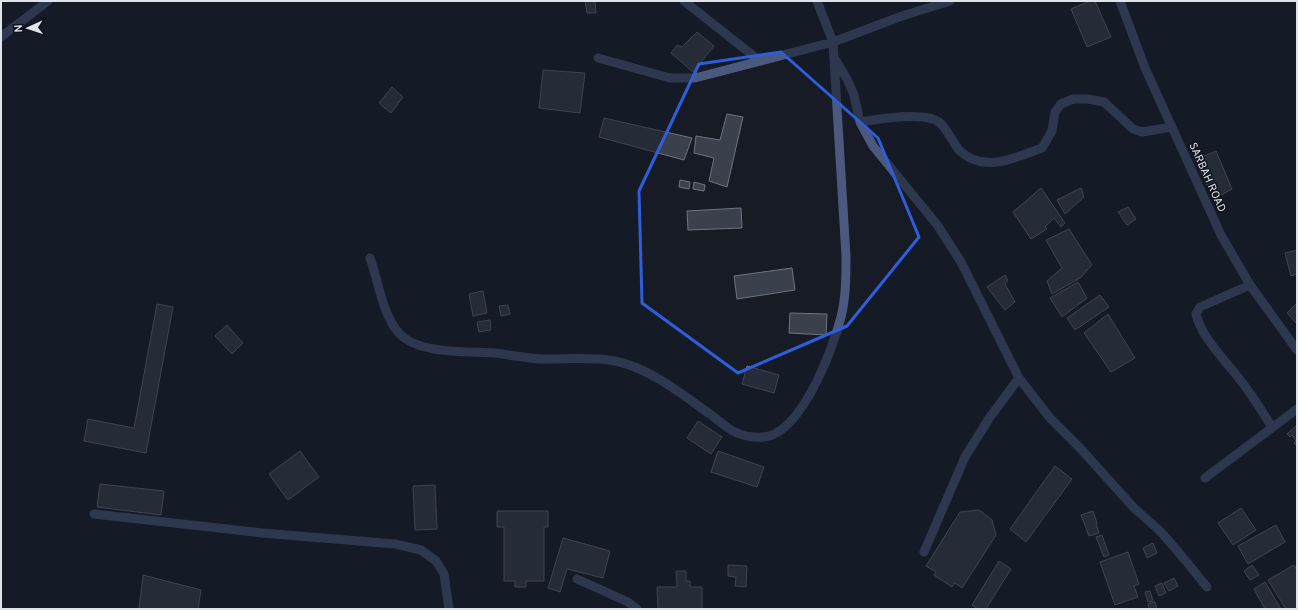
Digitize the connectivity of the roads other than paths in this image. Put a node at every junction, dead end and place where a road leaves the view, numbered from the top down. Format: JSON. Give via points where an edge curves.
{"nodes":[{"id":1,"x":48,"y":1,"type":"edge"},
{"id":2,"x":684,"y":1,"type":"edge"},
{"id":3,"x":817,"y":1,"type":"edge"},
{"id":4,"x":950,"y":1,"type":"edge"},
{"id":5,"x":1120,"y":1,"type":"edge"},
{"id":6,"x":1,"y":37,"type":"edge"},
{"id":7,"x":833,"y":42,"type":"junction"},
{"id":8,"x":598,"y":58,"type":"dead end"},
{"id":9,"x":834,"y":59,"type":"junction"},
{"id":10,"x":760,"y":61,"type":"junction"},
{"id":11,"x":860,"y":122,"type":"junction"},
{"id":12,"x":1172,"y":127,"type":"junction"},
{"id":13,"x":370,"y":258,"type":"dead end"},
{"id":14,"x":1250,"y":285,"type":"junction"},
{"id":15,"x":1297,"y":350,"type":"edge"},
{"id":16,"x":1019,"y":378,"type":"junction"},
{"id":17,"x":1297,"y":409,"type":"edge"},
{"id":18,"x":1272,"y":427,"type":"junction"},
{"id":19,"x":1205,"y":478,"type":"dead end"},
{"id":20,"x":94,"y":514,"type":"dead end"},
{"id":21,"x":924,"y":552,"type":"dead end"},
{"id":22,"x":577,"y":579,"type":"dead end"},
{"id":23,"x":1207,"y":587,"type":"dead end"},
{"id":24,"x":449,"y":609,"type":"edge"},
{"id":25,"x":637,"y":609,"type":"edge"}],
"edges":[{"from":1,"to":6,"type":"street"},
{"from":2,"to":10,"type":"street"},
{"from":3,"to":7,"type":"street"},
{"from":4,"to":7,"type":"street"},
{"from":5,"to":12,"type":"street","name":"SARBAH ROAD","via":[[1145,68]]},
{"from":7,"to":9,"type":"street"},
{"from":7,"to":10,"type":"street"},
{"from":8,"to":10,"type":"street","via":[[670,78],[695,78]]},
{"from":9,"to":11,"type":"street","via":[[854,95]]},
{"from":9,"to":13,"type":"street","via":[[846,291],[841,317],[813,390],[793,420],[776,433],[751,438],[734,432],[657,378],[633,366],[614,361],[544,359],[434,349],[411,342],[398,332],[389,318]]},
{"from":11,"to":12,"type":"street","via":[[896,117],[923,117],[939,122],[959,149],[974,161],[994,164],[1042,148],[1052,131],[1056,112],[1061,104],[1073,99],[1104,102],[1133,129],[1142,132]]},
{"from":11,"to":16,"type":"street","via":[[873,146],[938,226],[957,256]]},
{"from":12,"to":14,"type":"street","name":"SARBAH ROAD","via":[[1221,235]]},
{"from":14,"to":15,"type":"street","name":"SARBAH ROAD"},
{"from":14,"to":18,"type":"street","via":[[1200,307],[1196,314],[1198,323]]},
{"from":16,"to":21,"type":"street","via":[[965,457]]},
{"from":16,"to":23,"type":"street","via":[[1050,418],[1134,508],[1160,531]]},
{"from":17,"to":18,"type":"street"},
{"from":18,"to":19,"type":"street"},
{"from":20,"to":24,"type":"street","via":[[263,534],[395,544],[421,550],[436,561],[444,574]]},
{"from":22,"to":25,"type":"street","via":[[628,602]]}]}
